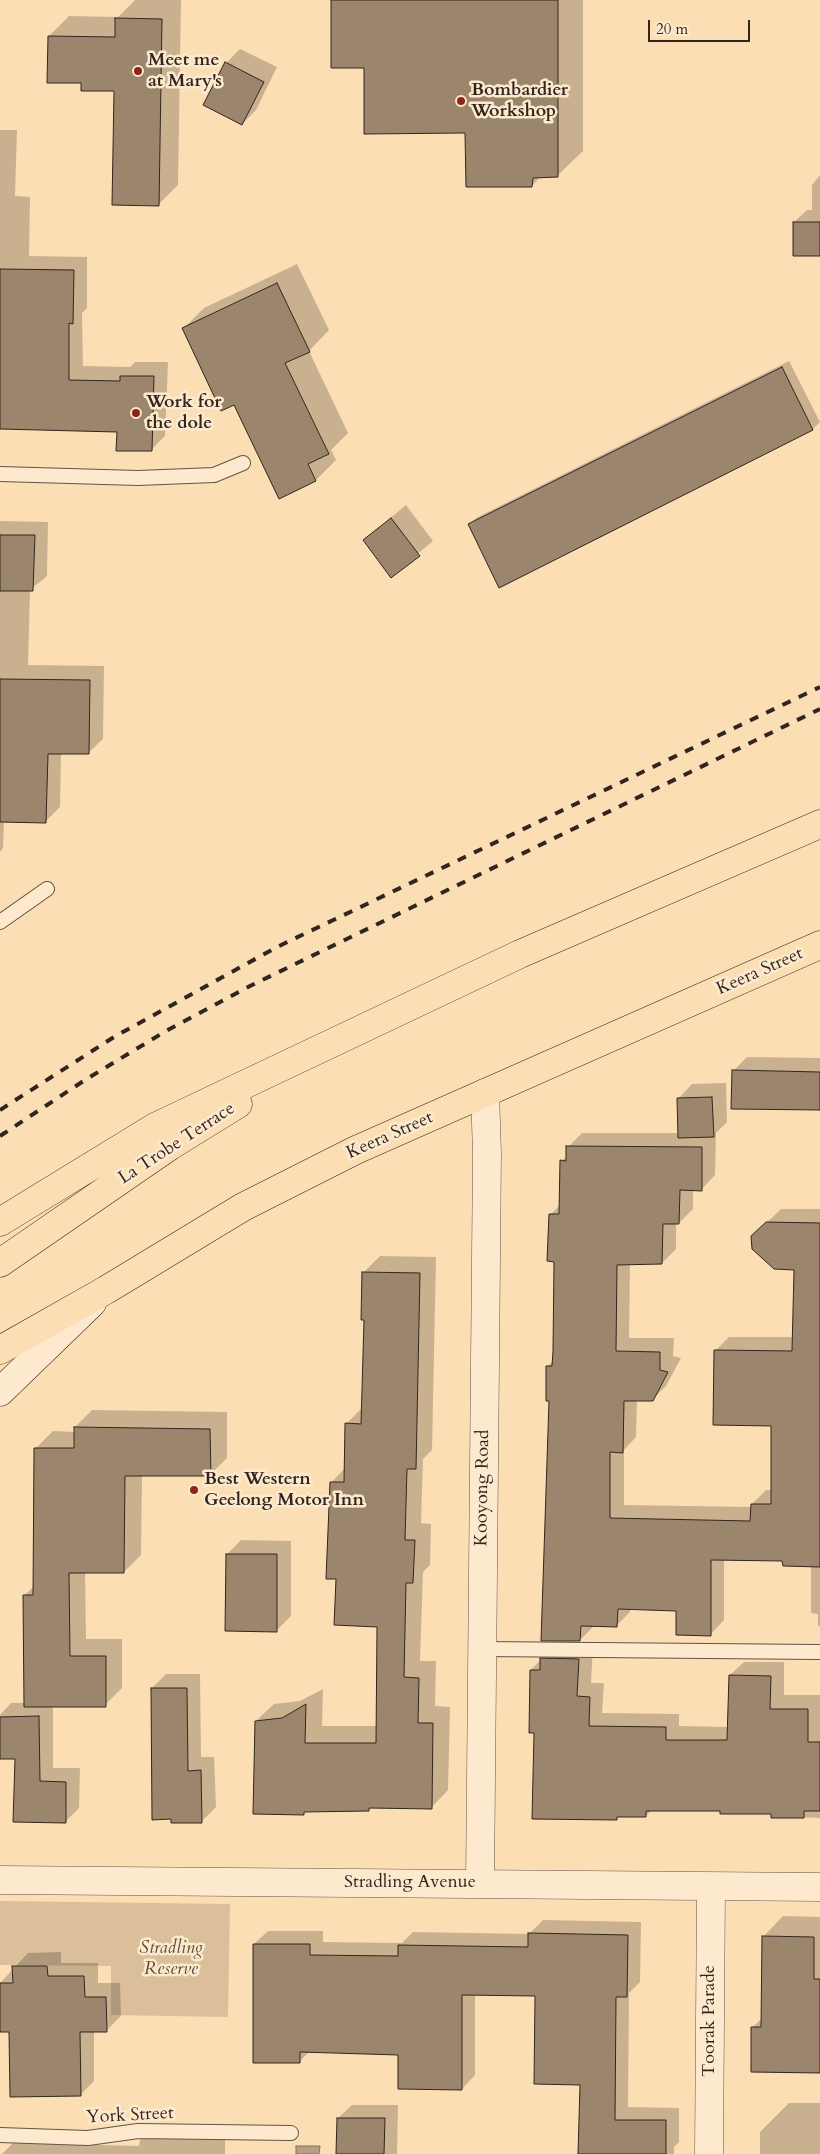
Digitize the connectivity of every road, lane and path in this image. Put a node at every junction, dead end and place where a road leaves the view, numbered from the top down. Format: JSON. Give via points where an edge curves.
{"nodes":[{"id":1,"x":242,"y":463,"type":"dead end"},
{"id":2,"x":0,"y":474,"type":"edge"},
{"id":3,"x":820,"y":824,"type":"edge"},
{"id":4,"x":47,"y":889,"type":"dead end"},
{"id":5,"x":0,"y":922,"type":"edge"},
{"id":6,"x":820,"y":945,"type":"edge"},
{"id":7,"x":357,"y":1030,"type":"junction"},
{"id":8,"x":485,"y":1093,"type":"junction"},
{"id":9,"x":0,"y":1222,"type":"edge"},
{"id":10,"x":0,"y":1263,"type":"edge"},
{"id":11,"x":106,"y":1290,"type":"junction"},
{"id":12,"x":0,"y":1350,"type":"edge"},
{"id":13,"x":0,"y":1392,"type":"edge"},
{"id":14,"x":482,"y":1649,"type":"junction"},
{"id":15,"x":820,"y":1652,"type":"edge"},
{"id":16,"x":0,"y":1880,"type":"edge"},
{"id":17,"x":480,"y":1884,"type":"junction"},
{"id":18,"x":820,"y":1887,"type":"edge"},
{"id":19,"x":711,"y":1888,"type":"junction"},
{"id":20,"x":291,"y":2133,"type":"dead end"},
{"id":21,"x":0,"y":2135,"type":"edge"},
{"id":22,"x":709,"y":2154,"type":"edge"}],
"edges":[{"from":1,"to":2,"type":"lane","via":[[205,476],[138,478]]},
{"from":3,"to":7,"type":"highway","via":[[520,954]]},
{"from":4,"to":5,"type":"lane"},
{"from":6,"to":8,"type":"highway","name":"Keera Street"},
{"from":7,"to":9,"type":"highway","via":[[155,1127]]},
{"from":7,"to":10,"type":"highway","name":"La Trobe Terrace","via":[[170,1146]]},
{"from":8,"to":11,"type":"highway","name":"Keera Street","via":[[356,1150],[243,1207]]},
{"from":8,"to":14,"type":"street","name":"Kooyong Road"},
{"from":11,"to":12,"type":"highway"},
{"from":11,"to":13,"type":"street","name":"Keera Street"},
{"from":14,"to":15,"type":"lane"},
{"from":14,"to":17,"type":"street","name":"Kooyong Road"},
{"from":16,"to":17,"type":"street","name":"Stradling Avenue"},
{"from":17,"to":19,"type":"street","name":"Stradling Avenue"},
{"from":18,"to":19,"type":"street","name":"Stradling Avenue"},
{"from":19,"to":22,"type":"street","name":"Toorak Parade"},
{"from":20,"to":21,"type":"lane","name":"York Street","via":[[138,2131],[98,2138]]}]}
